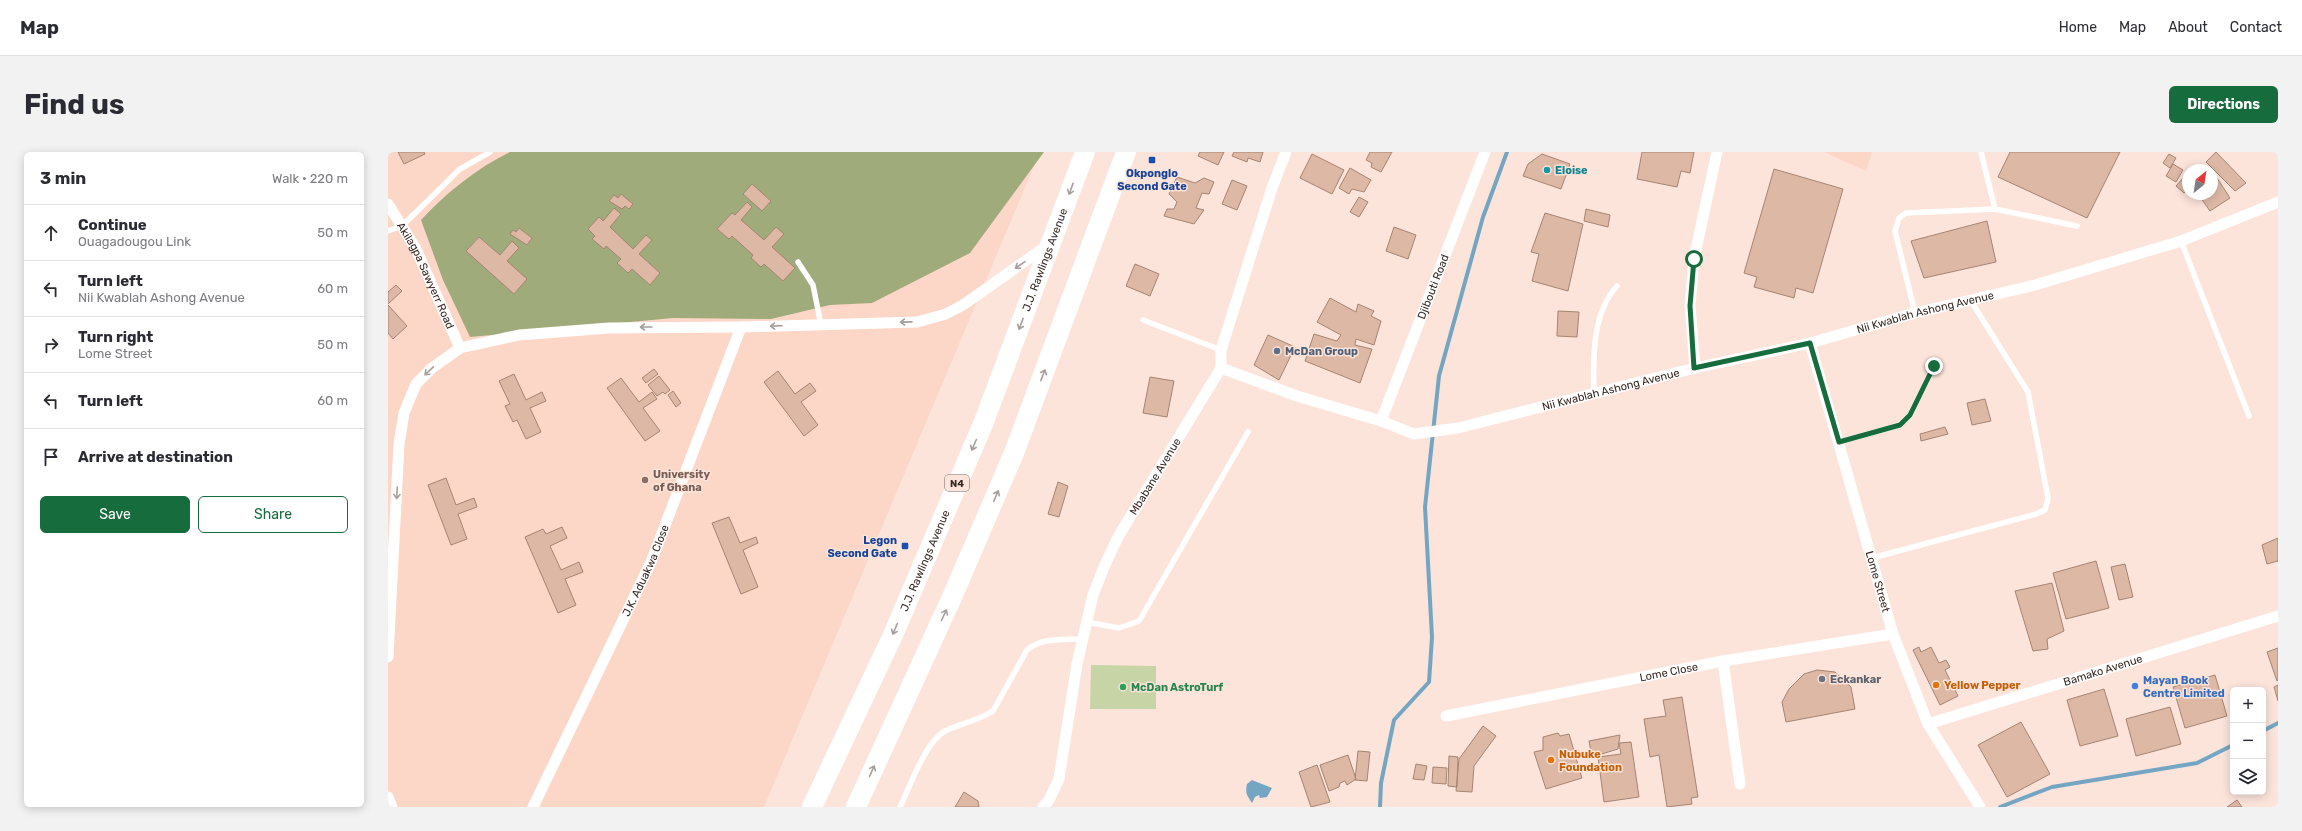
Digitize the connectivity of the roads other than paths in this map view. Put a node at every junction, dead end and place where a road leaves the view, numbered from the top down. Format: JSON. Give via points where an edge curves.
{"nodes":[{"id":1,"x":490,"y":152,"type":"edge"},
{"id":2,"x":1085,"y":152,"type":"edge"},
{"id":3,"x":1126,"y":152,"type":"edge"},
{"id":4,"x":1286,"y":152,"type":"edge"},
{"id":5,"x":1485,"y":152,"type":"edge"},
{"id":6,"x":1717,"y":152,"type":"edge"},
{"id":7,"x":1981,"y":152,"type":"edge"},
{"id":8,"x":2278,"y":202,"type":"edge"},
{"id":9,"x":388,"y":204,"type":"edge"},
{"id":10,"x":1995,"y":209,"type":"junction"},
{"id":11,"x":402,"y":226,"type":"junction"},
{"id":12,"x":2077,"y":226,"type":"dead end"},
{"id":13,"x":388,"y":231,"type":"edge"},
{"id":14,"x":2181,"y":241,"type":"junction"},
{"id":15,"x":1052,"y":243,"type":"junction"},
{"id":16,"x":798,"y":262,"type":"dead end"},
{"id":17,"x":1617,"y":286,"type":"dead end"},
{"id":18,"x":1971,"y":301,"type":"junction"},
{"id":19,"x":1915,"y":313,"type":"junction"},
{"id":20,"x":1142,"y":320,"type":"dead end"},
{"id":21,"x":821,"y":325,"type":"junction"},
{"id":22,"x":740,"y":327,"type":"junction"},
{"id":23,"x":1810,"y":343,"type":"junction"},
{"id":24,"x":460,"y":348,"type":"junction"},
{"id":25,"x":1221,"y":350,"type":"junction"},
{"id":26,"x":1934,"y":366,"type":"dead end"},
{"id":27,"x":1221,"y":368,"type":"junction"},
{"id":28,"x":1694,"y":368,"type":"junction"},
{"id":29,"x":1594,"y":393,"type":"junction"},
{"id":30,"x":2249,"y":416,"type":"dead end"},
{"id":31,"x":1381,"y":421,"type":"junction"},
{"id":32,"x":1248,"y":432,"type":"dead end"},
{"id":33,"x":1839,"y":442,"type":"junction"},
{"id":34,"x":1872,"y":558,"type":"junction"},
{"id":35,"x":2278,"y":616,"type":"edge"},
{"id":36,"x":1086,"y":622,"type":"junction"},
{"id":37,"x":1893,"y":634,"type":"junction"},
{"id":38,"x":1083,"y":639,"type":"junction"},
{"id":39,"x":388,"y":657,"type":"edge"},
{"id":40,"x":1723,"y":661,"type":"junction"},
{"id":41,"x":1446,"y":716,"type":"dead end"},
{"id":42,"x":1928,"y":724,"type":"junction"},
{"id":43,"x":1740,"y":784,"type":"dead end"},
{"id":44,"x":388,"y":797,"type":"edge"},
{"id":45,"x":392,"y":807,"type":"edge"},
{"id":46,"x":533,"y":807,"type":"edge"},
{"id":47,"x":812,"y":807,"type":"edge"},
{"id":48,"x":856,"y":807,"type":"edge"},
{"id":49,"x":900,"y":807,"type":"edge"},
{"id":50,"x":1042,"y":807,"type":"edge"},
{"id":51,"x":1980,"y":807,"type":"edge"}],
"edges":[{"from":1,"to":11,"type":"lane","via":[[460,168]]},
{"from":2,"to":15,"type":"highway","name":"J.J. Rawlings Avenue","number":"N4","one_way":true},
{"from":48,"to":3,"type":"highway","one_way":true,"via":[[953,595],[1014,453]]},
{"from":4,"to":25,"type":"street","via":[[1272,188]]},
{"from":5,"to":31,"type":"street","name":"Djibouti Road"},
{"from":6,"to":28,"type":"street","via":[[1694,259],[1690,306]]},
{"from":7,"to":10,"type":"lane"},
{"from":8,"to":14,"type":"street","name":"Nii Kwablah Ashong Avenue"},
{"from":9,"to":11,"type":"street","name":"Akilagpa Sawyerr Road"},
{"from":10,"to":12,"type":"lane"},
{"from":10,"to":19,"type":"lane","via":[[1906,213],[1899,218],[1895,231]]},
{"from":11,"to":13,"type":"lane"},
{"from":11,"to":24,"type":"street","name":"Akilagpa Sawyerr Road","via":[[416,249]]},
{"from":14,"to":18,"type":"street","name":"Nii Kwablah Ashong Avenue"},
{"from":14,"to":30,"type":"lane"},
{"from":15,"to":21,"type":"street","one_way":true,"via":[[946,314],[917,322]]},
{"from":15,"to":47,"type":"highway","name":"J.J. Rawlings Avenue","number":"N4","one_way":true,"via":[[983,424],[893,635]]},
{"from":16,"to":21,"type":"lane","via":[[813,284]]},
{"from":17,"to":29,"type":"lane","via":[[1609,295],[1600,320],[1593,358]]},
{"from":18,"to":19,"type":"street","name":"Nii Kwablah Ashong Avenue"},
{"from":18,"to":34,"type":"lane","via":[[2028,392],[2048,498],[2045,510]]},
{"from":19,"to":23,"type":"street","name":"Nii Kwablah Ashong Avenue"},
{"from":20,"to":25,"type":"lane"},
{"from":21,"to":22,"type":"street","one_way":true},
{"from":22,"to":24,"type":"street","one_way":true,"via":[[602,328],[519,335]]},
{"from":22,"to":46,"type":"street","name":"J.K. Aduakwa Close","via":[[651,562]]},
{"from":23,"to":28,"type":"street","name":"Nii Kwablah Ashong Avenue"},
{"from":23,"to":33,"type":"street","name":"Lome Street"},
{"from":24,"to":39,"type":"street","one_way":true,"via":[[432,368],[416,384],[404,413],[399,444]]},
{"from":25,"to":27,"type":"street"},
{"from":26,"to":33,"type":"lane","via":[[1910,415],[1900,425]]},
{"from":27,"to":31,"type":"street","name":"Nii Kwablah Ashong Avenue","via":[[1297,396]]},
{"from":27,"to":36,"type":"street","name":"Mbabane Avenue","via":[[1118,536],[1093,595]]},
{"from":28,"to":29,"type":"street","name":"Nii Kwablah Ashong Avenue"},
{"from":29,"to":31,"type":"street","name":"Nii Kwablah Ashong Avenue","via":[[1458,428],[1414,434]]},
{"from":32,"to":36,"type":"lane","via":[[1139,621],[1119,628]]},
{"from":33,"to":34,"type":"street","name":"Lome Street"},
{"from":34,"to":37,"type":"street","name":"Lome Street"},
{"from":35,"to":42,"type":"street","name":"Bamako Avenue"},
{"from":36,"to":38,"type":"street","name":"Mbabane Avenue"},
{"from":37,"to":40,"type":"street","name":"Lome Close"},
{"from":37,"to":42,"type":"street","name":"Lome Street"},
{"from":38,"to":49,"type":"lane","via":[[1045,641],[1036,643],[1027,650],[994,711],[985,717],[944,732],[934,740]]},
{"from":38,"to":50,"type":"street","name":"Mbabane Avenue","via":[[1059,779],[1049,800]]},
{"from":40,"to":41,"type":"street","name":"Lome Close"},
{"from":40,"to":43,"type":"street"},
{"from":42,"to":51,"type":"street","name":"Lome Street"},
{"from":44,"to":45,"type":"street"}]}
